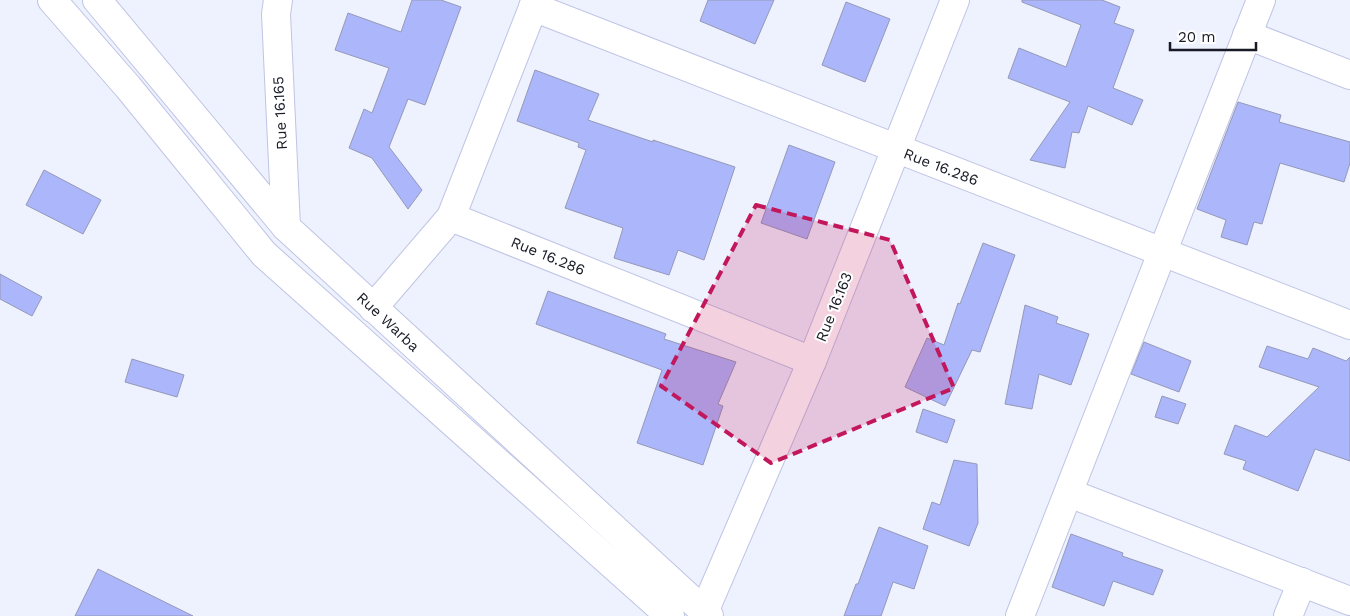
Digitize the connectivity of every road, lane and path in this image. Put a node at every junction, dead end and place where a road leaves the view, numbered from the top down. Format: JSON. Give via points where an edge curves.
{"nodes":[{"id":1,"x":52,"y":0,"type":"edge"},
{"id":2,"x":97,"y":0,"type":"edge"},
{"id":3,"x":278,"y":0,"type":"edge"},
{"id":4,"x":956,"y":0,"type":"edge"},
{"id":5,"x":1261,"y":0,"type":"edge"},
{"id":6,"x":535,"y":4,"type":"edge"},
{"id":7,"x":1247,"y":35,"type":"junction"},
{"id":8,"x":1350,"y":75,"type":"edge"},
{"id":9,"x":896,"y":149,"type":"junction"},
{"id":10,"x":452,"y":217,"type":"junction"},
{"id":11,"x":286,"y":227,"type":"junction"},
{"id":12,"x":1163,"y":253,"type":"junction"},
{"id":13,"x":373,"y":308,"type":"junction"},
{"id":14,"x":1350,"y":324,"type":"edge"},
{"id":15,"x":812,"y":362,"type":"junction"},
{"id":16,"x":1069,"y":493,"type":"junction"},
{"id":17,"x":1302,"y":582,"type":"junction"},
{"id":18,"x":1350,"y":601,"type":"edge"},
{"id":19,"x":707,"y":614,"type":"edge"},
{"id":20,"x":670,"y":616,"type":"edge"},
{"id":21,"x":1020,"y":616,"type":"edge"},
{"id":22,"x":1288,"y":616,"type":"edge"}],
"edges":[{"from":1,"to":20,"type":"street","via":[[128,87],[264,254]]},
{"from":2,"to":11,"type":"street","name":"Rue Warba"},
{"from":3,"to":11,"type":"street","name":"Rue 16.165"},
{"from":4,"to":9,"type":"street","name":"Rue 16.163"},
{"from":5,"to":7,"type":"street"},
{"from":6,"to":9,"type":"street","name":"Rue 16.286"},
{"from":6,"to":10,"type":"street"},
{"from":7,"to":8,"type":"street"},
{"from":7,"to":12,"type":"street"},
{"from":9,"to":12,"type":"street","name":"Rue 16.286"},
{"from":9,"to":15,"type":"street","name":"Rue 16.163"},
{"from":10,"to":13,"type":"street"},
{"from":10,"to":15,"type":"street","name":"Rue 16.286"},
{"from":11,"to":13,"type":"street","name":"Rue Warba"},
{"from":12,"to":14,"type":"street","name":"Rue 16.286"},
{"from":12,"to":16,"type":"street"},
{"from":13,"to":19,"type":"street","name":"Rue Warba"},
{"from":15,"to":19,"type":"street","name":"Rue 16.163"},
{"from":16,"to":17,"type":"street"},
{"from":16,"to":21,"type":"street"},
{"from":17,"to":18,"type":"street"},
{"from":17,"to":22,"type":"street"}]}
